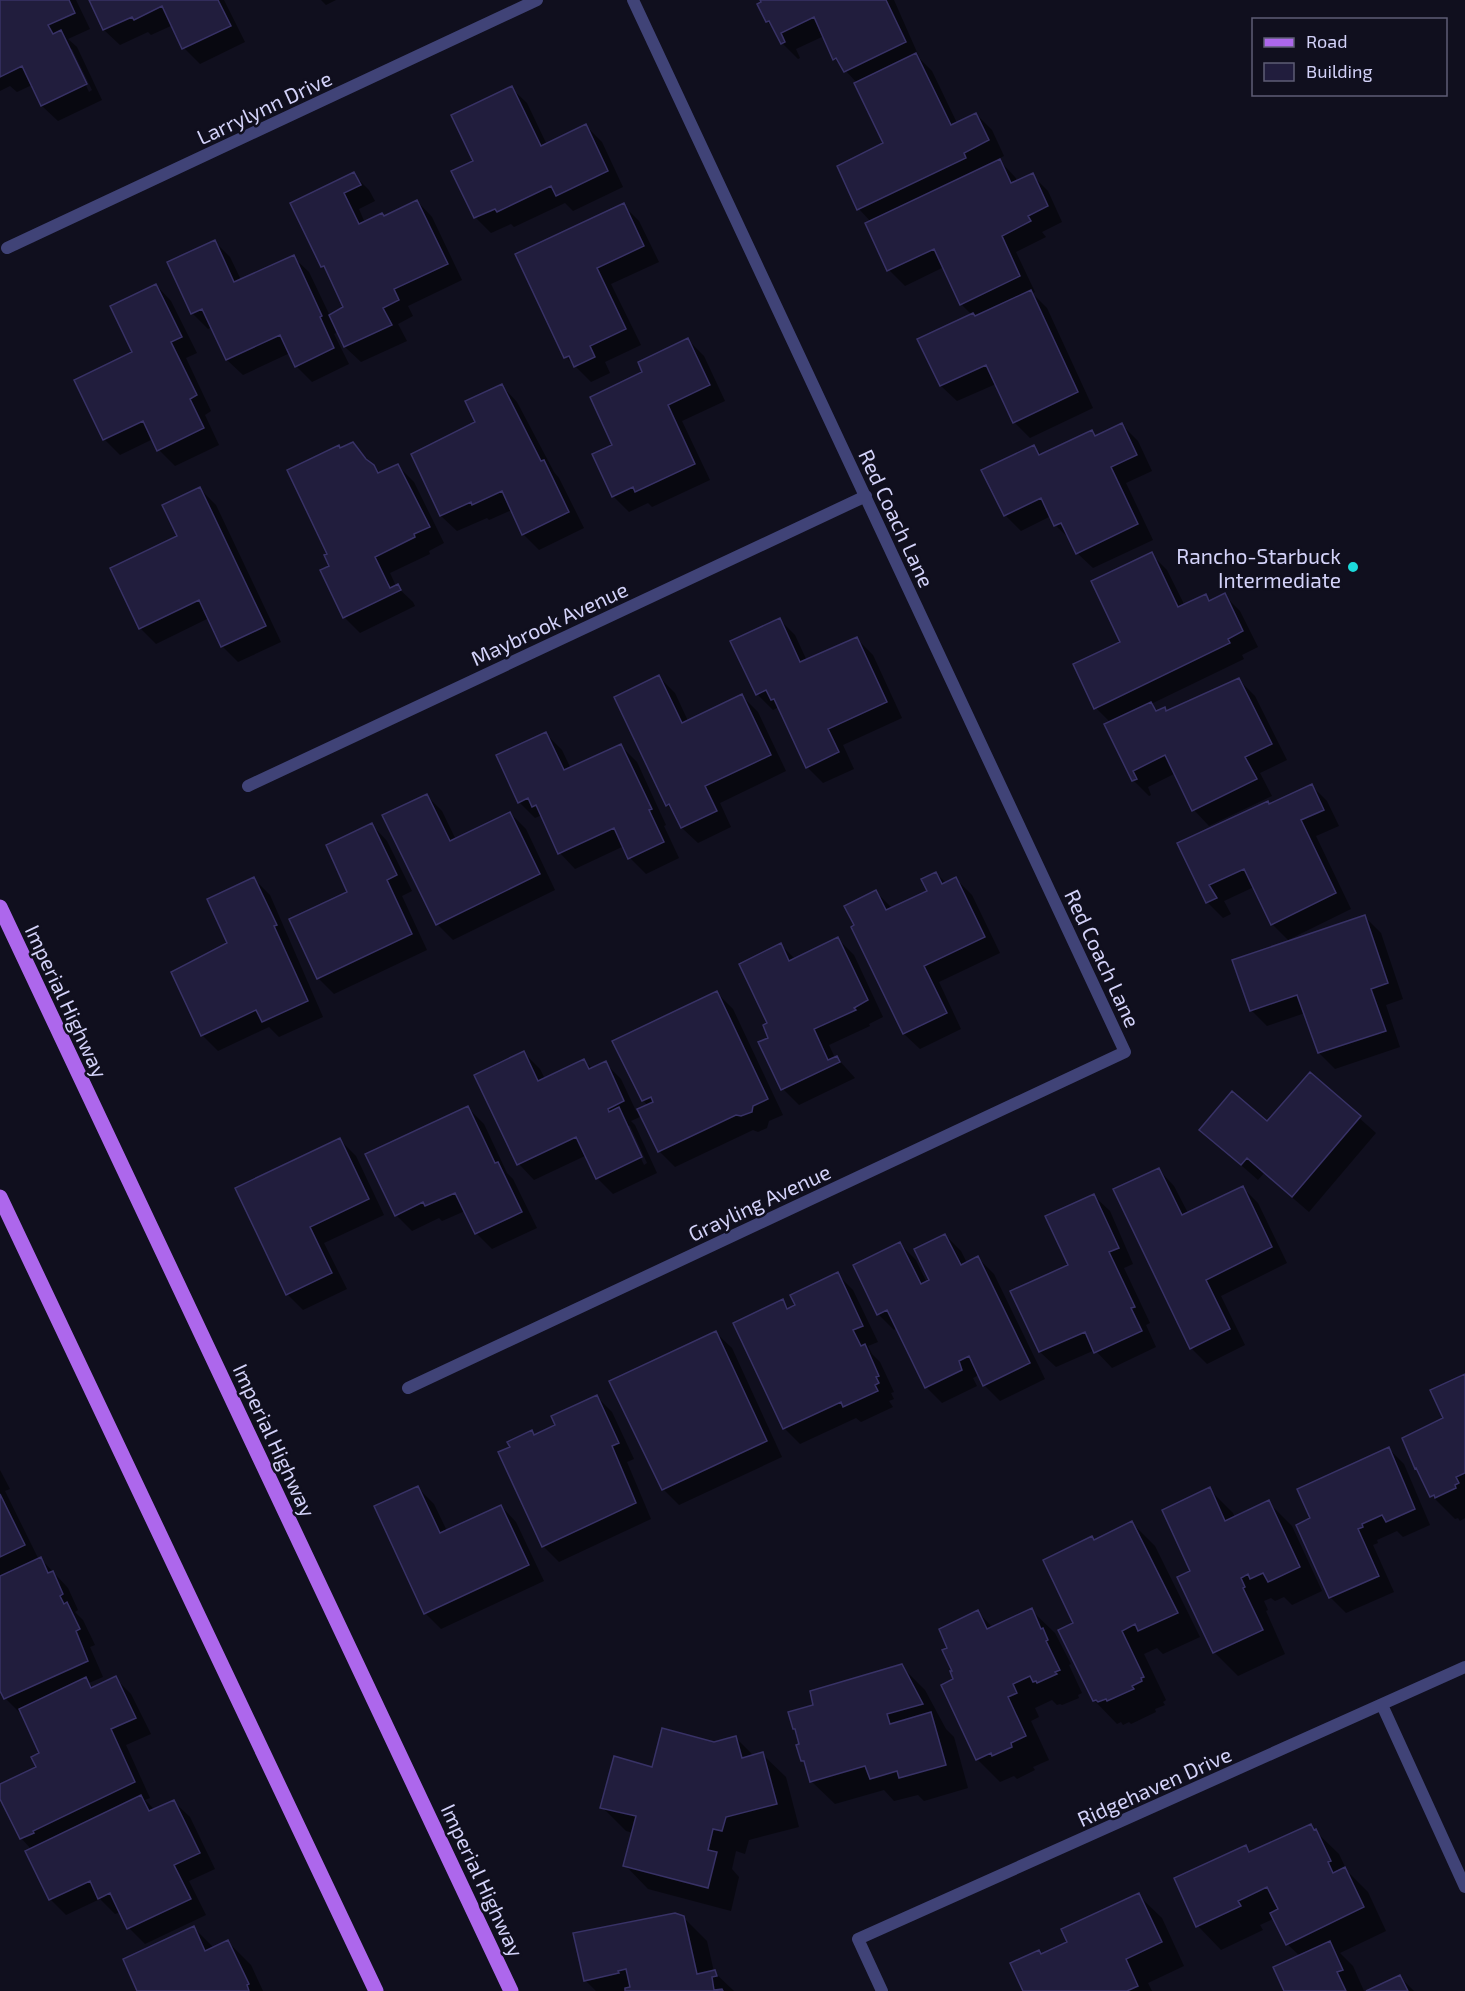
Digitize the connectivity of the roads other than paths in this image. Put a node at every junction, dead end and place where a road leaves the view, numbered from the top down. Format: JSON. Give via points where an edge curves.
{"nodes":[{"id":1,"x":537,"y":0,"type":"edge"},
{"id":2,"x":633,"y":0,"type":"edge"},
{"id":3,"x":7,"y":248,"type":"dead end"},
{"id":4,"x":866,"y":496,"type":"junction"},
{"id":5,"x":248,"y":786,"type":"dead end"},
{"id":6,"x":0,"y":907,"type":"edge"},
{"id":7,"x":1125,"y":1052,"type":"joint"},
{"id":8,"x":0,"y":1197,"type":"edge"},
{"id":9,"x":408,"y":1388,"type":"dead end"},
{"id":10,"x":1465,"y":1667,"type":"edge"},
{"id":11,"x":1382,"y":1705,"type":"junction"},
{"id":12,"x":1465,"y":1887,"type":"edge"},
{"id":13,"x":376,"y":1991,"type":"edge"},
{"id":14,"x":511,"y":1991,"type":"edge"},
{"id":15,"x":882,"y":1991,"type":"edge"}],
"edges":[{"from":1,"to":3,"type":"street","name":"Larrylynn Drive"},
{"from":2,"to":4,"type":"street","name":"Red Coach Lane"},
{"from":4,"to":5,"type":"street","name":"Maybrook Avenue"},
{"from":4,"to":7,"type":"street","name":"Red Coach Lane"},
{"from":6,"to":14,"type":"main road","name":"Imperial Highway"},
{"from":7,"to":9,"type":"street","name":"Grayling Avenue"},
{"from":8,"to":13,"type":"main road"},
{"from":10,"to":11,"type":"street","name":"Ridgehaven Drive"},
{"from":11,"to":12,"type":"street"},
{"from":11,"to":15,"type":"street","name":"Ridgehaven Drive","via":[[858,1939]]}]}
